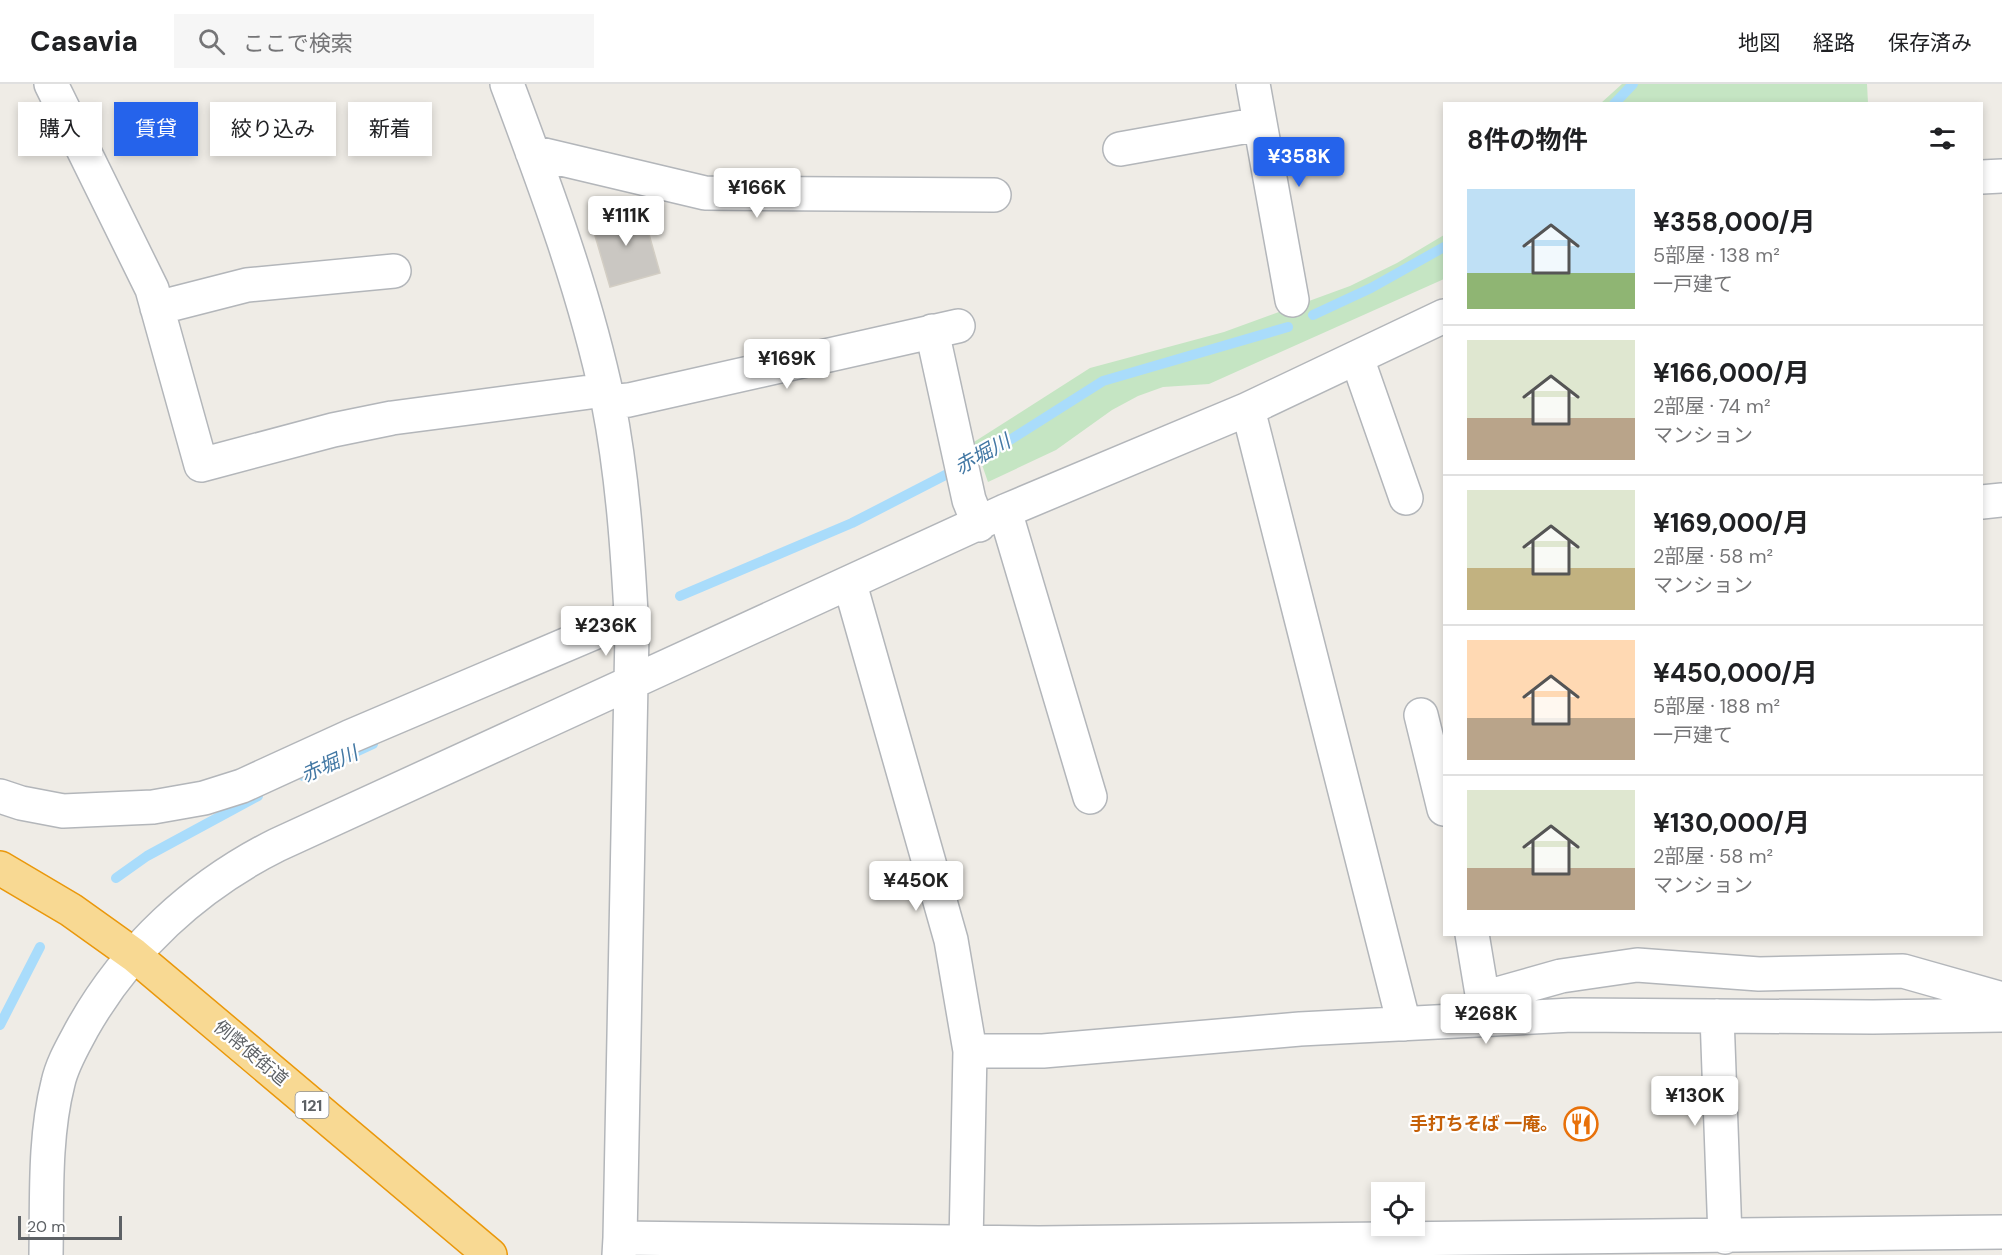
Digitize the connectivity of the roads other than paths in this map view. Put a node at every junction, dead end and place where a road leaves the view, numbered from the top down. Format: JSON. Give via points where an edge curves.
{"nodes":[{"id":1,"x":51,"y":84,"type":"edge"},
{"id":2,"x":507,"y":84,"type":"edge"},
{"id":3,"x":1253,"y":84,"type":"edge"},
{"id":4,"x":1260,"y":124,"type":"junction"},
{"id":5,"x":1120,"y":149,"type":"dead end"},
{"id":6,"x":532,"y":152,"type":"junction"},
{"id":7,"x":2002,"y":176,"type":"edge"},
{"id":8,"x":1983,"y":177,"type":"edge"},
{"id":9,"x":994,"y":195,"type":"dead end"},
{"id":10,"x":394,"y":271,"type":"dead end"},
{"id":11,"x":1292,"y":300,"type":"dead end"},
{"id":12,"x":157,"y":308,"type":"junction"},
{"id":13,"x":1443,"y":316,"type":"edge"},
{"id":14,"x":1357,"y":358,"type":"junction"},
{"id":15,"x":606,"y":396,"type":"junction"},
{"id":16,"x":1248,"y":409,"type":"junction"},
{"id":17,"x":1406,"y":498,"type":"dead end"},
{"id":18,"x":2002,"y":500,"type":"edge"},
{"id":19,"x":1983,"y":502,"type":"edge"},
{"id":20,"x":992,"y":518,"type":"junction"},
{"id":21,"x":850,"y":584,"type":"junction"},
{"id":22,"x":631,"y":617,"type":"junction"},
{"id":23,"x":630,"y":682,"type":"junction"},
{"id":24,"x":1422,"y":715,"type":"dead end"},
{"id":25,"x":0,"y":796,"type":"edge"},
{"id":26,"x":1090,"y":797,"type":"dead end"},
{"id":27,"x":1443,"y":805,"type":"edge"},
{"id":28,"x":0,"y":868,"type":"edge"},
{"id":29,"x":1472,"y":936,"type":"edge"},
{"id":30,"x":134,"y":954,"type":"junction"},
{"id":31,"x":2002,"y":999,"type":"edge"},
{"id":32,"x":1485,"y":1009,"type":"junction"},
{"id":33,"x":2002,"y":1015,"type":"edge"},
{"id":34,"x":1717,"y":1016,"type":"junction"},
{"id":35,"x":1404,"y":1023,"type":"junction"},
{"id":36,"x":970,"y":1051,"type":"junction"},
{"id":37,"x":2002,"y":1232,"type":"edge"},
{"id":38,"x":1725,"y":1237,"type":"junction"},
{"id":39,"x":966,"y":1242,"type":"junction"},
{"id":40,"x":620,"y":1247,"type":"edge"},
{"id":41,"x":1396,"y":1248,"type":"edge"},
{"id":42,"x":46,"y":1255,"type":"edge"},
{"id":43,"x":490,"y":1255,"type":"edge"}],
"edges":[{"from":1,"to":12,"type":"street","via":[[111,201]]},
{"from":2,"to":6,"type":"street"},
{"from":3,"to":4,"type":"street"},
{"from":4,"to":5,"type":"street"},
{"from":4,"to":11,"type":"street"},
{"from":6,"to":9,"type":"street","via":[[705,193]]},
{"from":6,"to":15,"type":"street","via":[[558,220]]},
{"from":7,"to":8,"type":"street"},
{"from":10,"to":12,"type":"street","via":[[248,285]]},
{"from":12,"to":15,"type":"street","via":[[201,465],[392,418]]},
{"from":13,"to":14,"type":"street"},
{"from":14,"to":16,"type":"street"},
{"from":14,"to":17,"type":"street"},
{"from":15,"to":20,"type":"street","via":[[629,400],[945,328],[969,500]]},
{"from":15,"to":22,"type":"street","via":[[626,533]]},
{"from":16,"to":20,"type":"street"},
{"from":16,"to":35,"type":"street"},
{"from":18,"to":19,"type":"street"},
{"from":20,"to":21,"type":"street"},
{"from":20,"to":26,"type":"street"},
{"from":21,"to":23,"type":"street"},
{"from":21,"to":36,"type":"street","via":[[951,940]]},
{"from":22,"to":23,"type":"street"},
{"from":22,"to":25,"type":"street","via":[[242,786],[204,798],[153,807],[63,811]]},
{"from":23,"to":30,"type":"street","via":[[253,857],[177,910]]},
{"from":23,"to":40,"type":"street"},
{"from":24,"to":27,"type":"street"},
{"from":28,"to":30,"type":"highway","name":"例幣使街道","number":"121","via":[[71,910]]},
{"from":29,"to":32,"type":"street"},
{"from":30,"to":42,"type":"street","via":[[94,1008],[58,1080],[51,1113]]},
{"from":30,"to":43,"type":"highway","name":"例幣使街道","number":"121"},
{"from":31,"to":32,"type":"street","via":[[1903,971],[1759,974],[1638,965],[1561,976]]},
{"from":32,"to":34,"type":"street","via":[[1572,1016]]},
{"from":32,"to":35,"type":"street"},
{"from":33,"to":34,"type":"street"},
{"from":34,"to":38,"type":"street"},
{"from":35,"to":36,"type":"street","via":[[1042,1051]]},
{"from":36,"to":39,"type":"street"},
{"from":37,"to":38,"type":"street"},
{"from":38,"to":41,"type":"street"},
{"from":39,"to":40,"type":"street"},
{"from":39,"to":41,"type":"street"}]}
